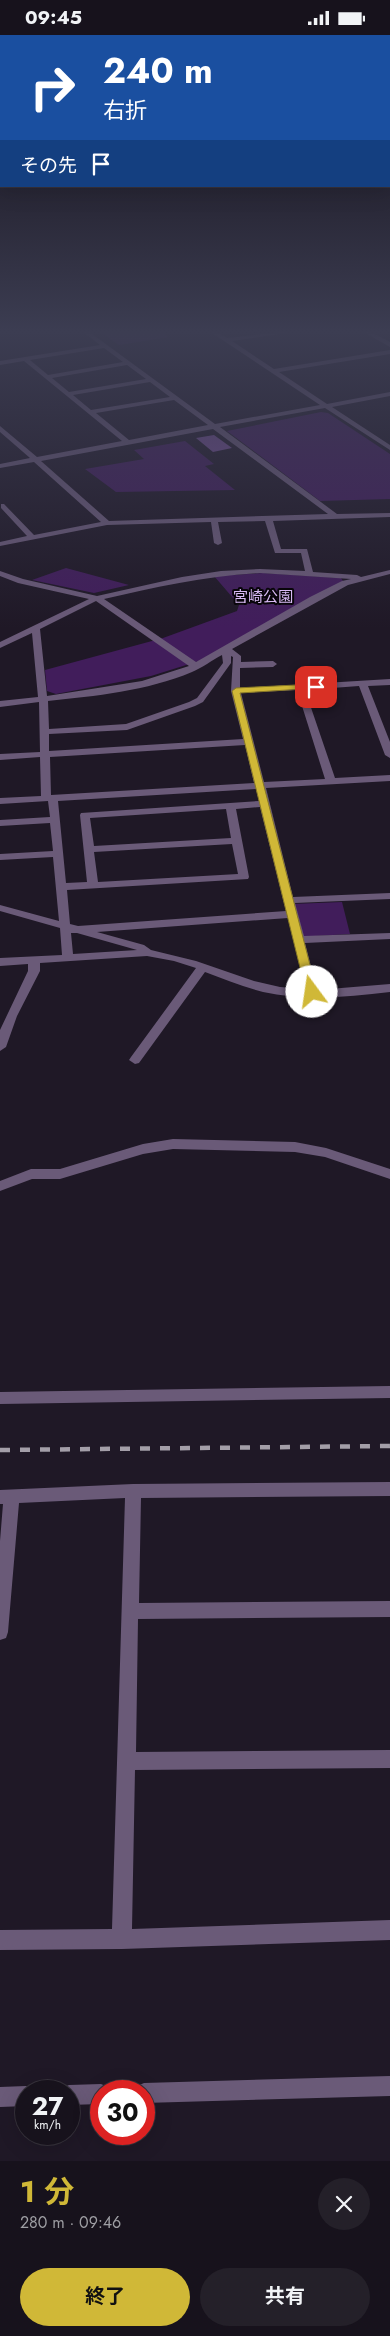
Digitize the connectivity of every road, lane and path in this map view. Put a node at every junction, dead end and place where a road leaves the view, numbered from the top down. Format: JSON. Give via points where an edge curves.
{"nodes":[{"id":1,"x":2,"y":430,"type":"edge"},
{"id":2,"x":112,"y":430,"type":"edge"},
{"id":3,"x":195,"y":430,"type":"edge"},
{"id":4,"x":218,"y":430,"type":"edge"},
{"id":5,"x":366,"y":430,"type":"edge"},
{"id":6,"x":127,"y":442,"type":"junction"},
{"id":7,"x":387,"y":443,"type":"edge"},
{"id":8,"x":390,"y":448,"type":"edge"},
{"id":9,"x":35,"y":459,"type":"junction"},
{"id":10,"x":0,"y":465,"type":"edge"},
{"id":11,"x":4,"y":507,"type":"dead end"},
{"id":12,"x":390,"y":515,"type":"edge"},
{"id":13,"x":335,"y":516,"type":"junction"},
{"id":14,"x":268,"y":518,"type":"junction"},
{"id":15,"x":214,"y":520,"type":"junction"},
{"id":16,"x":107,"y":523,"type":"junction"},
{"id":17,"x":32,"y":537,"type":"junction"},
{"id":18,"x":0,"y":543,"type":"edge"},
{"id":19,"x":218,"y":543,"type":"dead end"},
{"id":20,"x":390,"y":572,"type":"edge"},
{"id":21,"x":0,"y":573,"type":"edge"},
{"id":22,"x":310,"y":574,"type":"junction"},
{"id":23,"x":367,"y":577,"type":"junction"},
{"id":24,"x":96,"y":598,"type":"junction"},
{"id":25,"x":36,"y":629,"type":"junction"},
{"id":26,"x":0,"y":645,"type":"edge"},
{"id":27,"x":226,"y":649,"type":"junction"},
{"id":28,"x":273,"y":664,"type":"dead end"},
{"id":29,"x":238,"y":665,"type":"junction"},
{"id":30,"x":195,"y":666,"type":"junction"},
{"id":31,"x":390,"y":682,"type":"edge"},
{"id":32,"x":363,"y":684,"type":"junction"},
{"id":33,"x":300,"y":687,"type":"junction"},
{"id":34,"x":236,"y":691,"type":"junction"},
{"id":35,"x":43,"y":699,"type":"junction"},
{"id":36,"x":0,"y":704,"type":"edge"},
{"id":37,"x":43,"y":732,"type":"junction"},
{"id":38,"x":248,"y":742,"type":"junction"},
{"id":39,"x":44,"y":754,"type":"junction"},
{"id":40,"x":390,"y":755,"type":"edge"},
{"id":41,"x":0,"y":757,"type":"edge"},
{"id":42,"x":390,"y":778,"type":"edge"},
{"id":43,"x":331,"y":781,"type":"junction"},
{"id":44,"x":260,"y":785,"type":"junction"},
{"id":45,"x":49,"y":797,"type":"junction"},
{"id":46,"x":0,"y":801,"type":"edge"},
{"id":47,"x":264,"y":805,"type":"junction"},
{"id":48,"x":230,"y":806,"type":"junction"},
{"id":49,"x":54,"y":820,"type":"junction"},
{"id":50,"x":0,"y":823,"type":"edge"},
{"id":51,"x":237,"y":841,"type":"junction"},
{"id":52,"x":89,"y":849,"type":"junction"},
{"id":53,"x":56,"y":853,"type":"junction"},
{"id":54,"x":0,"y":857,"type":"edge"},
{"id":55,"x":93,"y":885,"type":"junction"},
{"id":56,"x":60,"y":887,"type":"junction"},
{"id":57,"x":390,"y":896,"type":"edge"},
{"id":58,"x":288,"y":900,"type":"junction"},
{"id":59,"x":0,"y":908,"type":"edge"},
{"id":60,"x":292,"y":914,"type":"junction"},
{"id":61,"x":69,"y":929,"type":"junction"},
{"id":62,"x":390,"y":936,"type":"edge"},
{"id":63,"x":298,"y":940,"type":"junction"},
{"id":64,"x":148,"y":953,"type":"junction"},
{"id":65,"x":68,"y":958,"type":"junction"},
{"id":66,"x":34,"y":960,"type":"junction"},
{"id":67,"x":0,"y":962,"type":"edge"},
{"id":68,"x":202,"y":968,"type":"junction"},
{"id":69,"x":390,"y":988,"type":"edge"},
{"id":70,"x":312,"y":992,"type":"junction"},
{"id":71,"x":0,"y":1047,"type":"edge"},
{"id":72,"x":135,"y":1060,"type":"dead end"},
{"id":73,"x":390,"y":1174,"type":"edge"},
{"id":74,"x":0,"y":1186,"type":"edge"},
{"id":75,"x":390,"y":1392,"type":"edge"},
{"id":76,"x":0,"y":1398,"type":"edge"},
{"id":77,"x":390,"y":1489,"type":"edge"},
{"id":78,"x":133,"y":1491,"type":"junction"},
{"id":79,"x":6,"y":1497,"type":"edge"},
{"id":80,"x":390,"y":1609,"type":"edge"},
{"id":81,"x":130,"y":1611,"type":"junction"},
{"id":82,"x":0,"y":1625,"type":"edge"},
{"id":83,"x":390,"y":1759,"type":"edge"},
{"id":84,"x":127,"y":1761,"type":"junction"},
{"id":85,"x":390,"y":1929,"type":"edge"},
{"id":86,"x":122,"y":1939,"type":"junction"},
{"id":87,"x":0,"y":1940,"type":"edge"},
{"id":88,"x":390,"y":2086,"type":"edge"},
{"id":89,"x":155,"y":2093,"type":"edge"},
{"id":90,"x":15,"y":2096,"type":"edge"},
{"id":91,"x":0,"y":2097,"type":"edge"}],
"edges":[{"from":1,"to":9,"type":"street"},
{"from":2,"to":6,"type":"street"},
{"from":3,"to":6,"type":"street"},
{"from":4,"to":13,"type":"street"},
{"from":5,"to":7,"type":"street"},
{"from":6,"to":9,"type":"street"},
{"from":7,"to":8,"type":"street"},
{"from":9,"to":10,"type":"street"},
{"from":9,"to":16,"type":"street"},
{"from":11,"to":17,"type":"street"},
{"from":12,"to":13,"type":"street"},
{"from":13,"to":14,"type":"street"},
{"from":14,"to":15,"type":"street"},
{"from":14,"to":22,"type":"street","via":[[278,551],[304,551]]},
{"from":15,"to":16,"type":"street"},
{"from":15,"to":19,"type":"street"},
{"from":16,"to":17,"type":"street"},
{"from":17,"to":18,"type":"street"},
{"from":20,"to":23,"type":"street"},
{"from":21,"to":24,"type":"street"},
{"from":22,"to":23,"type":"street"},
{"from":22,"to":24,"type":"street","via":[[221,573]]},
{"from":23,"to":27,"type":"street","via":[[345,583],[313,599]]},
{"from":24,"to":25,"type":"street"},
{"from":24,"to":30,"type":"street"},
{"from":25,"to":26,"type":"street"},
{"from":25,"to":35,"type":"street"},
{"from":27,"to":29,"type":"street","via":[[238,656]]},
{"from":27,"to":30,"type":"street"},
{"from":27,"to":37,"type":"street","via":[[226,663],[200,700],[192,704],[127,727]]},
{"from":28,"to":29,"type":"street"},
{"from":29,"to":34,"type":"street"},
{"from":30,"to":35,"type":"street","via":[[146,683]]},
{"from":31,"to":32,"type":"street"},
{"from":32,"to":33,"type":"street"},
{"from":32,"to":40,"type":"street"},
{"from":33,"to":34,"type":"street"},
{"from":33,"to":43,"type":"street"},
{"from":34,"to":38,"type":"street"},
{"from":35,"to":36,"type":"street"},
{"from":35,"to":37,"type":"street"},
{"from":37,"to":39,"type":"street"},
{"from":38,"to":39,"type":"street"},
{"from":38,"to":44,"type":"street"},
{"from":39,"to":41,"type":"street"},
{"from":39,"to":45,"type":"street"},
{"from":42,"to":43,"type":"street"},
{"from":43,"to":44,"type":"street"},
{"from":44,"to":45,"type":"street"},
{"from":44,"to":47,"type":"street"},
{"from":45,"to":46,"type":"street"},
{"from":45,"to":49,"type":"street"},
{"from":47,"to":48,"type":"street"},
{"from":47,"to":58,"type":"street"},
{"from":48,"to":51,"type":"street"},
{"from":48,"to":52,"type":"street","via":[[85,815]]},
{"from":49,"to":50,"type":"street"},
{"from":49,"to":53,"type":"street"},
{"from":51,"to":52,"type":"street"},
{"from":51,"to":55,"type":"street","via":[[244,877]]},
{"from":52,"to":55,"type":"street"},
{"from":53,"to":54,"type":"street"},
{"from":53,"to":56,"type":"street"},
{"from":55,"to":56,"type":"street"},
{"from":56,"to":61,"type":"street"},
{"from":57,"to":58,"type":"street"},
{"from":58,"to":60,"type":"street"},
{"from":59,"to":61,"type":"street"},
{"from":60,"to":61,"type":"street"},
{"from":60,"to":63,"type":"street"},
{"from":61,"to":64,"type":"street","via":[[140,947]]},
{"from":61,"to":65,"type":"street"},
{"from":62,"to":63,"type":"street"},
{"from":63,"to":70,"type":"street"},
{"from":64,"to":65,"type":"street"},
{"from":64,"to":68,"type":"street","via":[[166,954]]},
{"from":65,"to":66,"type":"street"},
{"from":66,"to":67,"type":"street"},
{"from":66,"to":71,"type":"street","via":[[34,971],[11,1016]]},
{"from":68,"to":70,"type":"street","via":[[264,988]]},
{"from":68,"to":72,"type":"street"},
{"from":69,"to":70,"type":"street","via":[[347,993]]},
{"from":73,"to":74,"type":"street","via":[[326,1153],[295,1147],[173,1144],[143,1149],[60,1174],[31,1174]]},
{"from":75,"to":76,"type":"street"},
{"from":77,"to":78,"type":"street"},
{"from":78,"to":79,"type":"street"},
{"from":78,"to":81,"type":"street"},
{"from":79,"to":82,"type":"street"},
{"from":80,"to":81,"type":"street"},
{"from":81,"to":84,"type":"street"},
{"from":83,"to":84,"type":"street"},
{"from":84,"to":86,"type":"street"},
{"from":85,"to":86,"type":"street"},
{"from":86,"to":87,"type":"street"},
{"from":88,"to":89,"type":"street"},
{"from":90,"to":91,"type":"street"}]}
